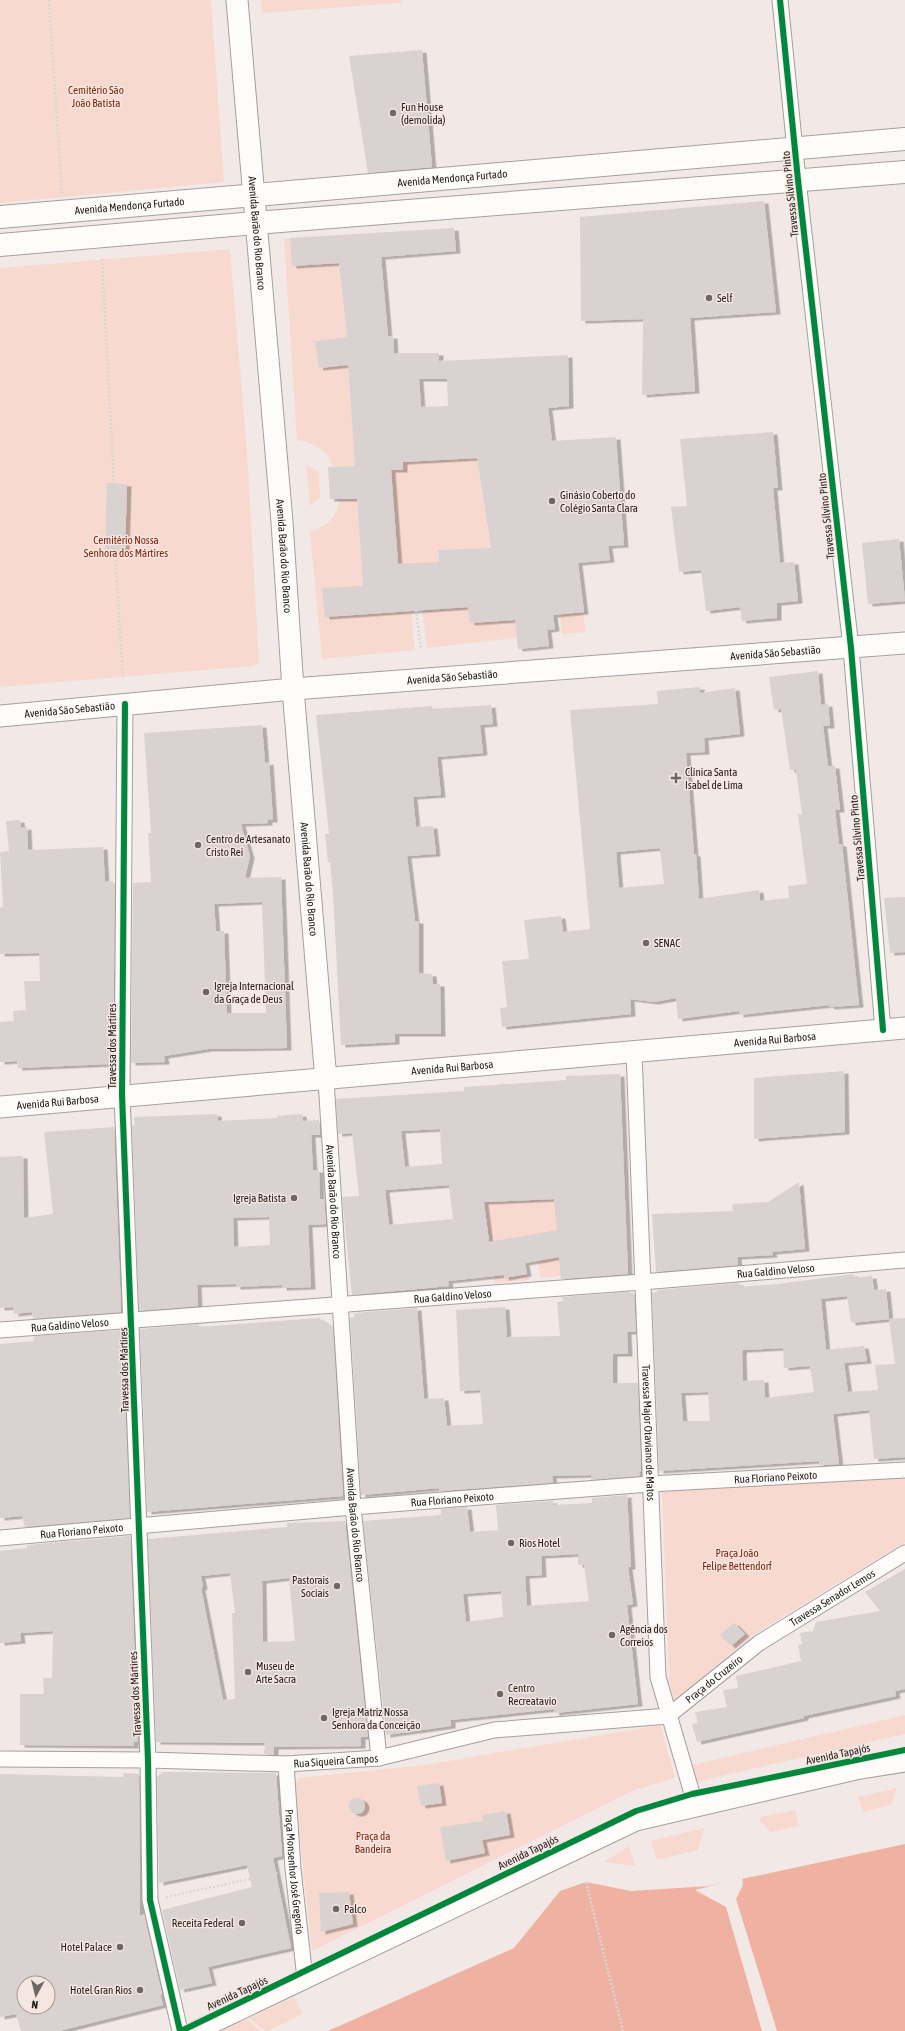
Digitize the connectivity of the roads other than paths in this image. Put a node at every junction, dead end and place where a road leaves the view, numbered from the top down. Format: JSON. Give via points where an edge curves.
{"nodes":[{"id":1,"x":237,"y":0,"type":"edge"},
{"id":2,"x":780,"y":0,"type":"edge"},
{"id":3,"x":905,"y":139,"type":"edge"},
{"id":4,"x":796,"y":150,"type":"junction"},
{"id":5,"x":905,"y":172,"type":"edge"},
{"id":6,"x":798,"y":180,"type":"junction"},
{"id":7,"x":253,"y":194,"type":"junction"},
{"id":8,"x":0,"y":217,"type":"edge"},
{"id":9,"x":255,"y":223,"type":"junction"},
{"id":10,"x":0,"y":245,"type":"edge"},
{"id":11,"x":905,"y":643,"type":"edge"},
{"id":12,"x":851,"y":648,"type":"junction"},
{"id":13,"x":293,"y":689,"type":"junction"},
{"id":14,"x":125,"y":704,"type":"junction"},
{"id":15,"x":0,"y":716,"type":"edge"},
{"id":16,"x":905,"y":1028,"type":"edge"},
{"id":17,"x":883,"y":1030,"type":"junction"},
{"id":18,"x":634,"y":1052,"type":"junction"},
{"id":19,"x":326,"y":1080,"type":"junction"},
{"id":20,"x":122,"y":1096,"type":"junction"},
{"id":21,"x":0,"y":1107,"type":"edge"},
{"id":22,"x":905,"y":1260,"type":"edge"},
{"id":23,"x":642,"y":1282,"type":"junction"},
{"id":24,"x":340,"y":1305,"type":"junction"},
{"id":25,"x":132,"y":1320,"type":"junction"},
{"id":26,"x":0,"y":1330,"type":"edge"},
{"id":27,"x":905,"y":1470,"type":"edge"},
{"id":28,"x":650,"y":1484,"type":"junction"},
{"id":29,"x":353,"y":1507,"type":"junction"},
{"id":30,"x":138,"y":1526,"type":"junction"},
{"id":31,"x":0,"y":1538,"type":"edge"},
{"id":32,"x":905,"y":1552,"type":"edge"},
{"id":33,"x":759,"y":1643,"type":"joint"},
{"id":34,"x":668,"y":1716,"type":"junction"},
{"id":35,"x":379,"y":1758,"type":"junction"},
{"id":36,"x":0,"y":1759,"type":"edge"},
{"id":37,"x":148,"y":1760,"type":"junction"},
{"id":38,"x":905,"y":1762,"type":"edge"},
{"id":39,"x":286,"y":1764,"type":"junction"},
{"id":40,"x":696,"y":1807,"type":"junction"},
{"id":41,"x":305,"y":1979,"type":"junction"},
{"id":42,"x":180,"y":2031,"type":"edge"},
{"id":43,"x":196,"y":2031,"type":"edge"}],
"edges":[{"from":1,"to":7,"type":"main road","name":"Avenida Barão do Rio Branco"},
{"from":2,"to":4,"type":"street","name":"Travessa Silvino Pinto"},
{"from":3,"to":4,"type":"main road","name":"Avenida Mendonça Furtado"},
{"from":4,"to":6,"type":"street","name":"Travessa Silvino Pinto"},
{"from":4,"to":7,"type":"main road","name":"Avenida Mendonça Furtado"},
{"from":5,"to":6,"type":"main road"},
{"from":6,"to":9,"type":"main road"},
{"from":6,"to":12,"type":"street","name":"Travessa Silvino Pinto"},
{"from":7,"to":8,"type":"main road","name":"Avenida Mendonça Furtado"},
{"from":7,"to":9,"type":"main road","name":"Avenida Barão do Rio Branco"},
{"from":9,"to":10,"type":"main road"},
{"from":9,"to":13,"type":"main road","name":"Avenida Barão do Rio Branco"},
{"from":11,"to":12,"type":"main road","name":"Avenida São Sebastião"},
{"from":12,"to":13,"type":"main road","name":"Avenida São Sebastião"},
{"from":12,"to":17,"type":"street","name":"Travessa Silvino Pinto"},
{"from":13,"to":14,"type":"main road","name":"Avenida São Sebastião"},
{"from":13,"to":19,"type":"main road","name":"Avenida Barão do Rio Branco"},
{"from":14,"to":15,"type":"main road","name":"Avenida São Sebastião"},
{"from":14,"to":20,"type":"street","name":"Travessa dos Mártires"},
{"from":16,"to":17,"type":"main road","name":"Avenida Rui Barbosa"},
{"from":17,"to":18,"type":"main road","name":"Avenida Rui Barbosa"},
{"from":18,"to":19,"type":"main road","name":"Avenida Rui Barbosa"},
{"from":18,"to":23,"type":"street","name":"Travessa Major Otaviano de Matos"},
{"from":19,"to":20,"type":"main road","name":"Avenida Rui Barbosa"},
{"from":19,"to":24,"type":"street","name":"Avenida Barão do Rio Branco"},
{"from":20,"to":21,"type":"main road","name":"Avenida Rui Barbosa"},
{"from":20,"to":25,"type":"street","name":"Travessa dos Mártires"},
{"from":22,"to":23,"type":"street","name":"Rua Galdino Veloso"},
{"from":23,"to":24,"type":"street","name":"Rua Galdino Veloso"},
{"from":23,"to":28,"type":"street","name":"Travessa Major Otaviano de Matos"},
{"from":24,"to":25,"type":"street","name":"Rua Galdino Veloso"},
{"from":24,"to":29,"type":"street","name":"Avenida Barão do Rio Branco"},
{"from":25,"to":26,"type":"street","name":"Rua Galdino Veloso"},
{"from":25,"to":30,"type":"street","name":"Travessa dos Mártires"},
{"from":27,"to":28,"type":"street","name":"Rua Floriano Peixoto"},
{"from":28,"to":29,"type":"street","name":"Rua Floriano Peixoto"},
{"from":28,"to":34,"type":"street","name":"Travessa Major Otaviano de Matos","via":[[658,1677]]},
{"from":29,"to":30,"type":"street","name":"Rua Floriano Peixoto"},
{"from":29,"to":35,"type":"street","name":"Avenida Barão do Rio Branco"},
{"from":30,"to":31,"type":"street","name":"Rua Floriano Peixoto"},
{"from":30,"to":37,"type":"street","name":"Travessa dos Mártires"},
{"from":32,"to":33,"type":"street","name":"Travessa Senador Lemos"},
{"from":33,"to":34,"type":"street","name":"Praça do Cruzeiro"},
{"from":34,"to":35,"type":"street","name":"Rua Siqueira Campos","via":[[494,1730]]},
{"from":34,"to":40,"type":"street","name":"Travessa Major Otaviano de Matos"},
{"from":35,"to":39,"type":"street","name":"Rua Siqueira Campos"},
{"from":36,"to":37,"type":"street","name":"Rua Siqueira Campos"},
{"from":37,"to":39,"type":"street","name":"Rua Siqueira Campos"},
{"from":37,"to":42,"type":"street","name":"Travessa dos Mártires","via":[[150,1900]]},
{"from":38,"to":40,"type":"street"},
{"from":39,"to":41,"type":"street","name":"Praça Monsenhor José Gregorio","via":[[293,1869]]},
{"from":40,"to":41,"type":"street","via":[[636,1821]]},
{"from":41,"to":43,"type":"street"}]}
